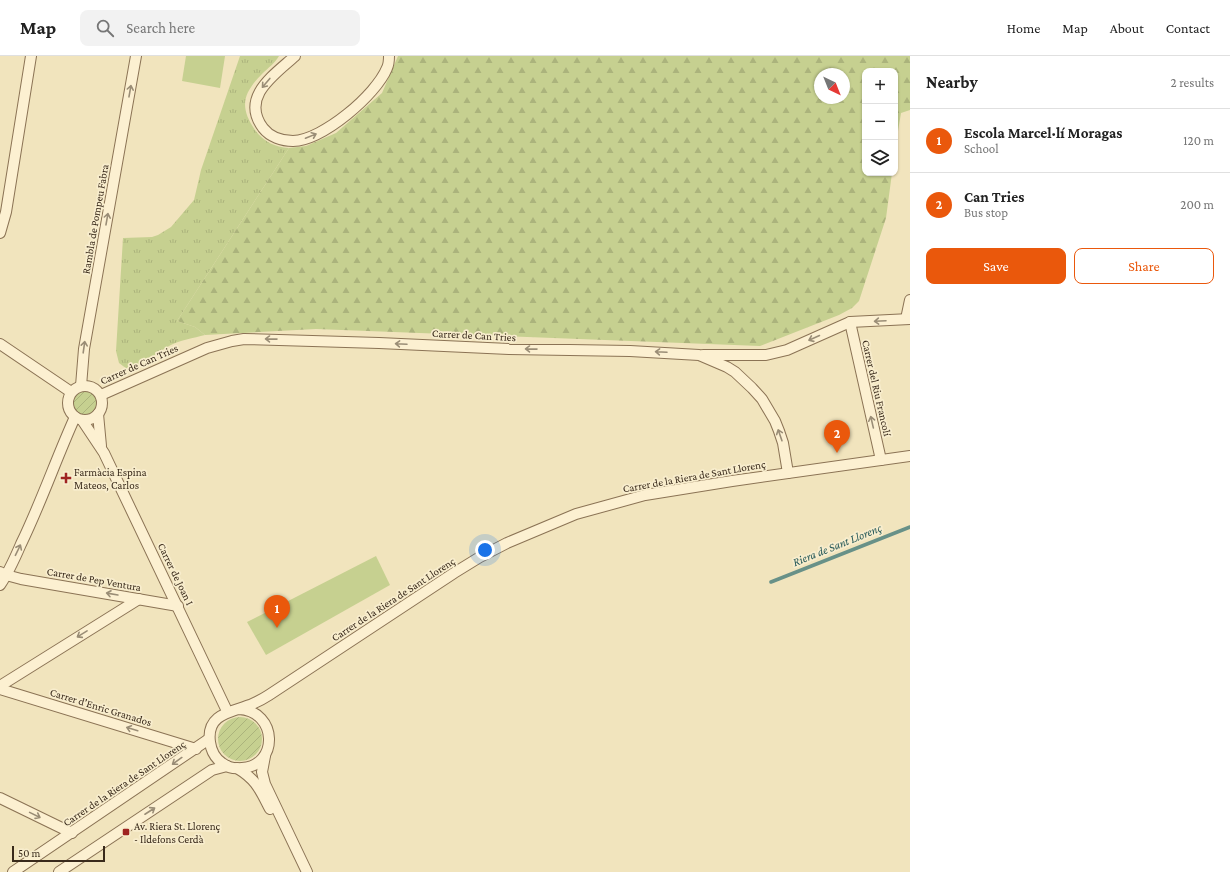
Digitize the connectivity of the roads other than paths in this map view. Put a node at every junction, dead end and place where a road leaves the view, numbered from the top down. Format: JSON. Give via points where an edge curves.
{"nodes":[{"id":1,"x":31,"y":56,"type":"edge"},
{"id":2,"x":136,"y":56,"type":"edge"},
{"id":3,"x":295,"y":56,"type":"edge"},
{"id":4,"x":390,"y":56,"type":"edge"},
{"id":5,"x":0,"y":233,"type":"edge"},
{"id":6,"x":910,"y":300,"type":"edge"},
{"id":7,"x":908,"y":319,"type":"edge"},
{"id":8,"x":850,"y":322,"type":"junction"},
{"id":9,"x":0,"y":344,"type":"edge"},
{"id":10,"x":699,"y":355,"type":"junction"},
{"id":11,"x":81,"y":386,"type":"junction"},
{"id":12,"x":71,"y":392,"type":"junction"},
{"id":13,"x":101,"y":395,"type":"junction"},
{"id":14,"x":98,"y":414,"type":"junction"},
{"id":15,"x":79,"y":419,"type":"junction"},
{"id":16,"x":102,"y":448,"type":"junction"},
{"id":17,"x":910,"y":456,"type":"edge"},
{"id":18,"x":881,"y":460,"type":"junction"},
{"id":19,"x":788,"y":473,"type":"junction"},
{"id":20,"x":3,"y":574,"type":"edge"},
{"id":21,"x":0,"y":585,"type":"edge"},
{"id":22,"x":139,"y":599,"type":"junction"},
{"id":23,"x":178,"y":606,"type":"junction"},
{"id":24,"x":0,"y":687,"type":"edge"},
{"id":25,"x":269,"y":695,"type":"junction"},
{"id":26,"x":239,"y":708,"type":"junction"},
{"id":27,"x":227,"y":711,"type":"junction"},
{"id":28,"x":263,"y":719,"type":"junction"},
{"id":29,"x":210,"y":739,"type":"junction"},
{"id":30,"x":196,"y":749,"type":"junction"},
{"id":31,"x":265,"y":754,"type":"junction"},
{"id":32,"x":232,"y":767,"type":"junction"},
{"id":33,"x":0,"y":798,"type":"edge"},
{"id":34,"x":72,"y":833,"type":"junction"},
{"id":35,"x":13,"y":872,"type":"edge"},
{"id":36,"x":59,"y":872,"type":"edge"},
{"id":37,"x":300,"y":872,"type":"edge"},
{"id":38,"x":307,"y":872,"type":"edge"}],
"edges":[{"from":1,"to":5,"type":"street","via":[[6,212]]},
{"from":11,"to":2,"type":"street","name":"Rambla de Pompeu Fabra","one_way":true,"via":[[84,349]]},
{"from":3,"to":4,"type":"street","one_way":true,"via":[[263,86],[255,103],[256,113],[264,129],[274,137],[293,140],[312,136],[331,126],[353,109],[381,79]]},
{"from":6,"to":7,"type":"street"},
{"from":7,"to":8,"type":"street","one_way":true},
{"from":8,"to":10,"type":"street","one_way":true,"via":[[777,353],[757,356]]},
{"from":18,"to":8,"type":"street","name":"Carrer del Riu Francolí","one_way":true},
{"from":9,"to":12,"type":"street"},
{"from":10,"to":13,"type":"street","name":"Carrer de Can Tries","one_way":true,"via":[[244,340],[207,348]]},
{"from":19,"to":10,"type":"street","name":"Carrer de Can Tries","one_way":true,"via":[[779,431],[762,399],[735,372]]},
{"from":11,"to":12,"type":"street"},
{"from":11,"to":13,"type":"street","via":[[91,386]]},
{"from":12,"to":15,"type":"street","via":[[68,408]]},
{"from":13,"to":14,"type":"street","via":[[102,408]]},
{"from":14,"to":15,"type":"street","via":[[93,419]]},
{"from":14,"to":16,"type":"street","name":"Carrer de Joan I"},
{"from":15,"to":16,"type":"street","name":"Carrer de Joan I"},
{"from":20,"to":15,"type":"street","one_way":true,"via":[[30,527],[62,445]]},
{"from":16,"to":23,"type":"street","name":"Carrer de Joan I"},
{"from":17,"to":18,"type":"street","name":"Carrer de la Riera de Sant Llorenç"},
{"from":18,"to":19,"type":"street","name":"Carrer de la Riera de Sant Llorenç"},
{"from":19,"to":25,"type":"street","name":"Carrer de la Riera de Sant Llorenç","via":[[645,495],[576,514],[506,542],[454,573]]},
{"from":20,"to":21,"type":"street"},
{"from":22,"to":20,"type":"street","name":"Carrer de Pep Ventura","one_way":true},
{"from":22,"to":23,"type":"street","name":"Carrer de Pep Ventura"},
{"from":22,"to":24,"type":"street","one_way":true},
{"from":23,"to":27,"type":"street","name":"Carrer de Joan I"},
{"from":30,"to":24,"type":"street","name":"Carrer d'Enric Granados","one_way":true},
{"from":25,"to":26,"type":"street","name":"Carrer de la Riera de Sant Llorenç"},
{"from":25,"to":28,"type":"street","via":[[263,706]]},
{"from":26,"to":27,"type":"street","name":"Carrer de la Riera de Sant Llorenç"},
{"from":26,"to":28,"type":"street","via":[[251,711]]},
{"from":27,"to":29,"type":"street","via":[[214,723]]},
{"from":28,"to":31,"type":"street","via":[[269,735]]},
{"from":29,"to":30,"type":"street","name":"Carrer de la Riera de Sant Llorenç"},
{"from":29,"to":32,"type":"street","via":[[219,761]]},
{"from":30,"to":34,"type":"street","name":"Carrer de la Riera de Sant Llorenç","one_way":true},
{"from":31,"to":32,"type":"street","via":[[253,765],[245,768]]},
{"from":31,"to":38,"type":"street","via":[[262,772],[265,784]]},
{"from":36,"to":32,"type":"street","one_way":true,"via":[[212,770]]},
{"from":32,"to":37,"type":"street","via":[[250,777],[259,788]]},
{"from":33,"to":34,"type":"street","one_way":true},
{"from":34,"to":35,"type":"street","name":"Carrer de la Riera de Sant Llorenç"}]}
